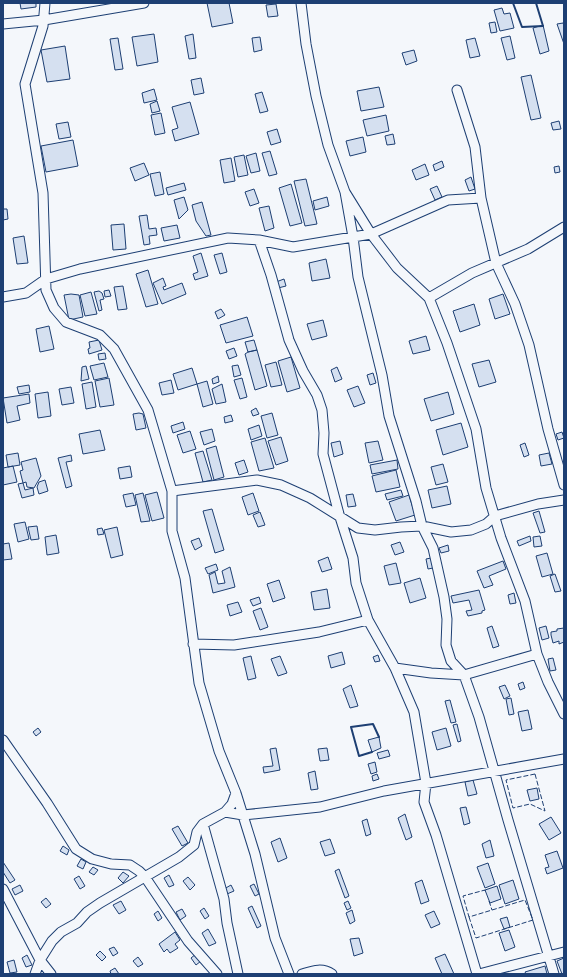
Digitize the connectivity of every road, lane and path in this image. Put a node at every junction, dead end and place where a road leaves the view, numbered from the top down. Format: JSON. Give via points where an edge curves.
{"nodes":[{"id":1,"x":45,"y":3,"type":"edge"},
{"id":2,"x":144,"y":3,"type":"edge"},
{"id":3,"x":301,"y":3,"type":"edge"},
{"id":4,"x":44,"y":20,"type":"junction"},
{"id":5,"x":3,"y":24,"type":"edge"},
{"id":6,"x":457,"y":90,"type":"dead end"},
{"id":7,"x":345,"y":192,"type":"junction"},
{"id":8,"x":481,"y":198,"type":"junction"},
{"id":9,"x":564,"y":227,"type":"edge"},
{"id":10,"x":371,"y":234,"type":"junction"},
{"id":11,"x":353,"y":237,"type":"junction"},
{"id":12,"x":259,"y":240,"type":"junction"},
{"id":13,"x":496,"y":263,"type":"junction"},
{"id":14,"x":46,"y":279,"type":"junction"},
{"id":15,"x":3,"y":297,"type":"edge"},
{"id":16,"x":428,"y":298,"type":"junction"},
{"id":17,"x":564,"y":485,"type":"edge"},
{"id":18,"x":172,"y":491,"type":"junction"},
{"id":19,"x":564,"y":500,"type":"edge"},
{"id":20,"x":339,"y":514,"type":"junction"},
{"id":21,"x":495,"y":516,"type":"junction"},
{"id":22,"x":422,"y":526,"type":"junction"},
{"id":23,"x":368,"y":620,"type":"junction"},
{"id":24,"x":193,"y":644,"type":"junction"},
{"id":25,"x":537,"y":654,"type":"junction"},
{"id":26,"x":395,"y":668,"type":"junction"},
{"id":27,"x":464,"y":675,"type":"junction"},
{"id":28,"x":564,"y":714,"type":"edge"},
{"id":29,"x":3,"y":740,"type":"edge"},
{"id":30,"x":564,"y":759,"type":"edge"},
{"id":31,"x":494,"y":772,"type":"junction"},
{"id":32,"x":426,"y":783,"type":"junction"},
{"id":33,"x":236,"y":793,"type":"junction"},
{"id":34,"x":225,"y":812,"type":"junction"},
{"id":35,"x":243,"y":815,"type":"junction"},
{"id":36,"x":203,"y":824,"type":"junction"},
{"id":37,"x":145,"y":877,"type":"junction"},
{"id":38,"x":3,"y":889,"type":"edge"},
{"id":39,"x":564,"y":952,"type":"edge"},
{"id":40,"x":549,"y":956,"type":"junction"},
{"id":41,"x":40,"y":960,"type":"junction"},
{"id":42,"x":35,"y":974,"type":"edge"},
{"id":43,"x":51,"y":974,"type":"edge"},
{"id":44,"x":217,"y":974,"type":"edge"},
{"id":45,"x":238,"y":974,"type":"edge"},
{"id":46,"x":289,"y":974,"type":"edge"},
{"id":47,"x":302,"y":974,"type":"edge"},
{"id":48,"x":332,"y":974,"type":"edge"},
{"id":49,"x":478,"y":974,"type":"edge"},
{"id":50,"x":554,"y":974,"type":"edge"}],
"edges":[{"from":1,"to":4,"type":"street"},
{"from":2,"to":4,"type":"street"},
{"from":3,"to":7,"type":"street","via":[[316,96],[328,145]]},
{"from":4,"to":5,"type":"street"},
{"from":4,"to":14,"type":"street","via":[[26,84],[43,193]]},
{"from":6,"to":8,"type":"street","via":[[475,147]]},
{"from":7,"to":10,"type":"street"},
{"from":7,"to":11,"type":"street"},
{"from":8,"to":10,"type":"street","via":[[448,200]]},
{"from":8,"to":13,"type":"street"},
{"from":9,"to":13,"type":"street","via":[[528,249]]},
{"from":10,"to":11,"type":"street"},
{"from":10,"to":16,"type":"street","via":[[397,268]]},
{"from":11,"to":12,"type":"street","via":[[293,246]]},
{"from":11,"to":22,"type":"street","via":[[358,277],[382,375],[389,416]]},
{"from":12,"to":14,"type":"street","via":[[228,238],[80,269]]},
{"from":12,"to":20,"type":"street","via":[[289,340],[322,410],[323,454]]},
{"from":13,"to":16,"type":"street","via":[[472,273]]},
{"from":13,"to":17,"type":"street","via":[[515,304],[529,345]]},
{"from":14,"to":15,"type":"street","via":[[26,292]]},
{"from":14,"to":18,"type":"street","via":[[46,290],[54,308],[66,322],[100,335],[114,349],[148,410]]},
{"from":16,"to":21,"type":"street","via":[[447,343],[476,429],[486,488]]},
{"from":18,"to":20,"type":"street","via":[[257,480],[281,485]]},
{"from":18,"to":24,"type":"street","via":[[172,530],[185,578]]},
{"from":19,"to":21,"type":"street"},
{"from":20,"to":22,"type":"street","via":[[358,528],[375,530]]},
{"from":20,"to":23,"type":"street"},
{"from":21,"to":22,"type":"street","via":[[486,524],[472,530],[451,532]]},
{"from":21,"to":25,"type":"street","via":[[525,601]]},
{"from":22,"to":27,"type":"street","via":[[432,548],[444,597],[447,619],[446,645],[451,661]]},
{"from":23,"to":24,"type":"street","via":[[319,632],[234,645]]},
{"from":23,"to":26,"type":"street"},
{"from":24,"to":33,"type":"street","via":[[199,683],[218,751]]},
{"from":25,"to":27,"type":"street"},
{"from":25,"to":28,"type":"street"},
{"from":26,"to":27,"type":"street"},
{"from":26,"to":32,"type":"street","via":[[414,712]]},
{"from":27,"to":31,"type":"street"},
{"from":29,"to":37,"type":"street","via":[[76,849],[92,859],[130,866]]},
{"from":30,"to":31,"type":"street"},
{"from":31,"to":32,"type":"street"},
{"from":31,"to":40,"type":"street"},
{"from":32,"to":35,"type":"street","via":[[320,807]]},
{"from":32,"to":49,"type":"street","via":[[424,802]]},
{"from":33,"to":34,"type":"street","via":[[232,804]]},
{"from":33,"to":35,"type":"street"},
{"from":34,"to":35,"type":"street"},
{"from":34,"to":36,"type":"street"},
{"from":35,"to":46,"type":"street","via":[[275,938]]},
{"from":36,"to":37,"type":"street","via":[[197,832],[194,845],[180,857]]},
{"from":36,"to":45,"type":"street","via":[[224,898]]},
{"from":37,"to":41,"type":"street","via":[[100,903],[77,923],[60,932]]},
{"from":37,"to":44,"type":"street","via":[[188,941]]},
{"from":38,"to":41,"type":"street"},
{"from":39,"to":40,"type":"street"},
{"from":40,"to":49,"type":"street"},
{"from":40,"to":50,"type":"street"},
{"from":41,"to":42,"type":"street"},
{"from":41,"to":43,"type":"street"},
{"from":47,"to":48,"type":"street","via":[[315,970]]}]}
